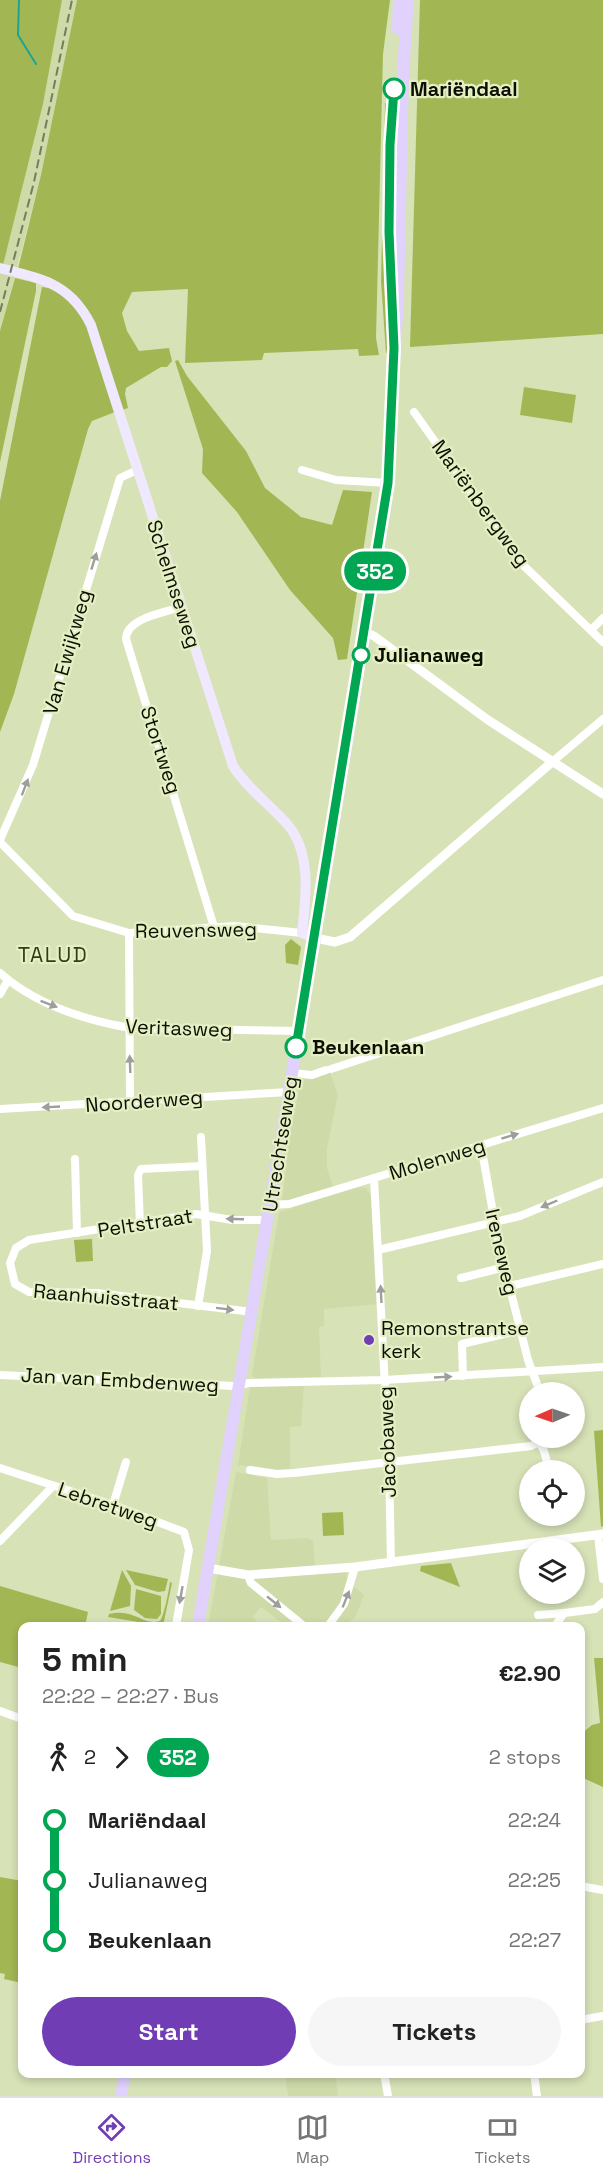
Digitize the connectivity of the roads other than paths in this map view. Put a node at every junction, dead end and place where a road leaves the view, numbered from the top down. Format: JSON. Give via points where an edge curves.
{"nodes":[{"id":1,"x":399,"y":0,"type":"edge"},
{"id":2,"x":408,"y":0,"type":"edge"},
{"id":3,"x":0,"y":268,"type":"edge"},
{"id":4,"x":394,"y":348,"type":"junction"},
{"id":5,"x":414,"y":412,"type":"dead end"},
{"id":6,"x":137,"y":470,"type":"junction"},
{"id":7,"x":302,"y":470,"type":"dead end"},
{"id":8,"x":388,"y":483,"type":"junction"},
{"id":9,"x":181,"y":607,"type":"junction"},
{"id":10,"x":603,"y":618,"type":"edge"},
{"id":11,"x":591,"y":630,"type":"junction"},
{"id":12,"x":364,"y":632,"type":"junction"},
{"id":13,"x":602,"y":639,"type":"edge"},
{"id":14,"x":603,"y":719,"type":"edge"},
{"id":15,"x":552,"y":762,"type":"junction"},
{"id":16,"x":603,"y":794,"type":"edge"},
{"id":17,"x":0,"y":841,"type":"edge"},
{"id":18,"x":214,"y":927,"type":"junction"},
{"id":19,"x":129,"y":933,"type":"junction"},
{"id":20,"x":302,"y":933,"type":"junction"},
{"id":21,"x":315,"y":938,"type":"junction"},
{"id":22,"x":0,"y":973,"type":"edge"},
{"id":23,"x":8,"y":980,"type":"junction"},
{"id":24,"x":603,"y":980,"type":"edge"},
{"id":25,"x":0,"y":994,"type":"edge"},
{"id":26,"x":130,"y":1028,"type":"junction"},
{"id":27,"x":299,"y":1031,"type":"junction"},
{"id":28,"x":292,"y":1073,"type":"junction"},
{"id":29,"x":289,"y":1092,"type":"junction"},
{"id":30,"x":130,"y":1101,"type":"junction"},
{"id":31,"x":603,"y":1108,"type":"edge"},
{"id":32,"x":0,"y":1109,"type":"edge"},
{"id":33,"x":201,"y":1137,"type":"dead end"},
{"id":34,"x":481,"y":1145,"type":"junction"},
{"id":35,"x":75,"y":1159,"type":"dead end"},
{"id":36,"x":202,"y":1166,"type":"junction"},
{"id":37,"x":374,"y":1178,"type":"junction"},
{"id":38,"x":603,"y":1182,"type":"edge"},
{"id":39,"x":270,"y":1205,"type":"junction"},
{"id":40,"x":204,"y":1215,"type":"junction"},
{"id":41,"x":267,"y":1220,"type":"junction"},
{"id":42,"x":494,"y":1223,"type":"junction"},
{"id":43,"x":140,"y":1225,"type":"junction"},
{"id":44,"x":77,"y":1233,"type":"junction"},
{"id":45,"x":378,"y":1250,"type":"junction"},
{"id":46,"x":603,"y":1264,"type":"edge"},
{"id":47,"x":505,"y":1267,"type":"junction"},
{"id":48,"x":461,"y":1278,"type":"dead end"},
{"id":49,"x":15,"y":1284,"type":"joint"},
{"id":50,"x":510,"y":1286,"type":"junction"},
{"id":51,"x":198,"y":1306,"type":"junction"},
{"id":52,"x":252,"y":1312,"type":"junction"},
{"id":53,"x":521,"y":1330,"type":"junction"},
{"id":54,"x":603,"y":1367,"type":"edge"},
{"id":55,"x":533,"y":1371,"type":"junction"},
{"id":56,"x":0,"y":1375,"type":"edge"},
{"id":57,"x":463,"y":1376,"type":"junction"},
{"id":58,"x":384,"y":1380,"type":"junction"},
{"id":59,"x":537,"y":1382,"type":"edge"},
{"id":60,"x":240,"y":1384,"type":"junction"},
{"id":61,"x":519,"y":1447,"type":"edge"},
{"id":62,"x":126,"y":1462,"type":"dead end"},
{"id":63,"x":389,"y":1462,"type":"junction"},
{"id":64,"x":0,"y":1468,"type":"edge"},
{"id":65,"x":250,"y":1470,"type":"dead end"},
{"id":66,"x":52,"y":1486,"type":"junction"},
{"id":67,"x":113,"y":1505,"type":"junction"},
{"id":68,"x":601,"y":1535,"type":"edge"},
{"id":69,"x":0,"y":1541,"type":"edge"},
{"id":70,"x":391,"y":1562,"type":"junction"},
{"id":71,"x":355,"y":1567,"type":"junction"},
{"id":72,"x":208,"y":1568,"type":"junction"},
{"id":73,"x":249,"y":1575,"type":"junction"},
{"id":74,"x":603,"y":1579,"type":"edge"},
{"id":75,"x":603,"y":1602,"type":"edge"},
{"id":76,"x":564,"y":1613,"type":"junction"},
{"id":77,"x":538,"y":1615,"type":"dead end"},
{"id":78,"x":177,"y":1622,"type":"edge"},
{"id":79,"x":199,"y":1622,"type":"edge"},
{"id":80,"x":299,"y":1622,"type":"edge"},
{"id":81,"x":332,"y":1622,"type":"edge"},
{"id":82,"x":558,"y":1622,"type":"edge"},
{"id":83,"x":0,"y":1711,"type":"edge"},
{"id":84,"x":18,"y":1718,"type":"edge"},
{"id":85,"x":585,"y":1887,"type":"edge"},
{"id":86,"x":603,"y":1890,"type":"edge"},
{"id":87,"x":603,"y":2016,"type":"edge"},
{"id":88,"x":585,"y":2019,"type":"edge"},
{"id":89,"x":124,"y":2078,"type":"edge"},
{"id":90,"x":385,"y":2078,"type":"edge"},
{"id":91,"x":535,"y":2078,"type":"edge"},
{"id":92,"x":121,"y":2096,"type":"edge"},
{"id":93,"x":388,"y":2096,"type":"edge"},
{"id":94,"x":537,"y":2096,"type":"edge"}],
"edges":[{"from":1,"to":4,"type":"main road","name":"Utrechtseweg","via":[[394,210],[389,232]]},
{"from":2,"to":4,"type":"main road","name":"Utrechtseweg"},
{"from":3,"to":6,"type":"main road","name":"Schelmseweg","via":[[64,290],[84,311]]},
{"from":4,"to":8,"type":"main road","name":"Utrechtseweg"},
{"from":5,"to":11,"type":"street","name":"Mariënbergweg","via":[[522,564]]},
{"from":6,"to":9,"type":"main road","name":"Schelmseweg"},
{"from":17,"to":6,"type":"street","name":"Van Ewijkweg","one_way":true,"via":[[33,765],[120,478]]},
{"from":7,"to":8,"type":"street","via":[[336,480]]},
{"from":8,"to":12,"type":"main road","name":"Utrechtseweg"},
{"from":9,"to":18,"type":"street","name":"Stortweg","via":[[134,624],[126,639]]},
{"from":9,"to":20,"type":"main road","name":"Schelmseweg","via":[[233,766],[299,841],[304,859]]},
{"from":10,"to":11,"type":"street"},
{"from":11,"to":13,"type":"street","name":"Mariënbergweg"},
{"from":12,"to":15,"type":"street"},
{"from":12,"to":21,"type":"main road","name":"Utrechtseweg"},
{"from":14,"to":15,"type":"street"},
{"from":15,"to":16,"type":"street"},
{"from":15,"to":21,"type":"street","via":[[350,937],[335,942]]},
{"from":17,"to":19,"type":"street","name":"Reuvensweg","via":[[73,916]]},
{"from":18,"to":19,"type":"street","name":"Reuvensweg"},
{"from":18,"to":20,"type":"street","name":"Reuvensweg"},
{"from":19,"to":26,"type":"street"},
{"from":20,"to":21,"type":"main road","name":"Reuvensweg"},
{"from":21,"to":27,"type":"main road","name":"Utrechtseweg"},
{"from":22,"to":23,"type":"street","name":"Veritasweg"},
{"from":23,"to":25,"type":"street"},
{"from":23,"to":26,"type":"street","name":"Veritasweg","one_way":true,"via":[[32,997],[88,1018]]},
{"from":24,"to":28,"type":"street","via":[[329,1070],[312,1075]]},
{"from":26,"to":27,"type":"street","name":"Veritasweg"},
{"from":30,"to":26,"type":"street","one_way":true},
{"from":27,"to":28,"type":"main road","name":"Utrechtseweg"},
{"from":28,"to":29,"type":"main road","name":"Utrechtseweg"},
{"from":29,"to":30,"type":"street","name":"Noorderweg"},
{"from":29,"to":39,"type":"main road","name":"Utrechtseweg"},
{"from":30,"to":32,"type":"street","name":"Noorderweg","one_way":true},
{"from":34,"to":31,"type":"street","name":"Molenweg","one_way":true},
{"from":33,"to":36,"type":"street","name":"Raanhuisstraat"},
{"from":34,"to":37,"type":"street","name":"Molenweg"},
{"from":34,"to":42,"type":"street","name":"Ireneweg"},
{"from":35,"to":44,"type":"street"},
{"from":36,"to":40,"type":"street","name":"Raanhuisstraat"},
{"from":36,"to":43,"type":"street","via":[[141,1169]]},
{"from":37,"to":39,"type":"street","name":"Molenweg","via":[[290,1204]]},
{"from":37,"to":45,"type":"street","name":"Jacobaweg"},
{"from":38,"to":42,"type":"street","one_way":true},
{"from":39,"to":41,"type":"main road","name":"Utrechtseweg"},
{"from":41,"to":40,"type":"street","name":"Peltstraat","one_way":true},
{"from":40,"to":43,"type":"street","name":"Peltstraat"},
{"from":40,"to":51,"type":"street","name":"Raanhuisstraat","via":[[207,1251]]},
{"from":41,"to":52,"type":"main road","name":"Utrechtseweg"},
{"from":42,"to":45,"type":"street"},
{"from":42,"to":47,"type":"street","name":"Ireneweg"},
{"from":43,"to":44,"type":"street","name":"Peltstraat"},
{"from":44,"to":49,"type":"street","name":"Peltstraat","via":[[23,1241],[10,1263]]},
{"from":58,"to":45,"type":"street","name":"Jacobaweg","one_way":true},
{"from":46,"to":50,"type":"street"},
{"from":47,"to":48,"type":"street"},
{"from":47,"to":50,"type":"street","name":"Ireneweg"},
{"from":49,"to":51,"type":"street","name":"Raanhuisstraat","via":[[29,1292],[97,1293]]},
{"from":50,"to":53,"type":"street","name":"Ireneweg"},
{"from":51,"to":52,"type":"street","name":"Raanhuisstraat","one_way":true},
{"from":52,"to":60,"type":"main road","name":"Utrechtseweg"},
{"from":53,"to":55,"type":"street","name":"Ireneweg"},
{"from":53,"to":57,"type":"street","via":[[462,1344]]},
{"from":54,"to":55,"type":"street","name":"Jan van Embdenweg"},
{"from":55,"to":57,"type":"street","name":"Jan van Embdenweg"},
{"from":55,"to":59,"type":"street","name":"Ireneweg"},
{"from":56,"to":60,"type":"street","name":"Jan van Embdenweg"},
{"from":58,"to":57,"type":"street","name":"Jan van Embdenweg","one_way":true},
{"from":58,"to":60,"type":"street","name":"Jan van Embdenweg"},
{"from":58,"to":63,"type":"street","name":"Jacobaweg"},
{"from":60,"to":72,"type":"main road","name":"Utrechtseweg"},
{"from":61,"to":63,"type":"street"},
{"from":62,"to":67,"type":"street"},
{"from":63,"to":65,"type":"street","via":[[277,1474]]},
{"from":63,"to":70,"type":"street","name":"Jacobaweg"},
{"from":64,"to":66,"type":"street","name":"Lebretweg"},
{"from":66,"to":67,"type":"street","name":"Lebretweg"},
{"from":66,"to":69,"type":"street"},
{"from":67,"to":78,"type":"street","name":"Lebretweg","one_way":true,"via":[[184,1533],[189,1550]]},
{"from":68,"to":70,"type":"street"},
{"from":68,"to":74,"type":"street"},
{"from":70,"to":71,"type":"street"},
{"from":71,"to":73,"type":"street"},
{"from":81,"to":71,"type":"street","one_way":true,"via":[[344,1604]]},
{"from":72,"to":73,"type":"street"},
{"from":72,"to":79,"type":"main road","name":"Utrechtseweg"},
{"from":73,"to":80,"type":"street","one_way":true,"via":[[251,1583]]},
{"from":75,"to":76,"type":"street","via":[[595,1609]]},
{"from":76,"to":77,"type":"street"},
{"from":76,"to":82,"type":"street"},
{"from":83,"to":84,"type":"street"},
{"from":85,"to":86,"type":"street"},
{"from":87,"to":88,"type":"street"},
{"from":89,"to":92,"type":"main road"},
{"from":90,"to":93,"type":"street"},
{"from":91,"to":94,"type":"street"}]}
